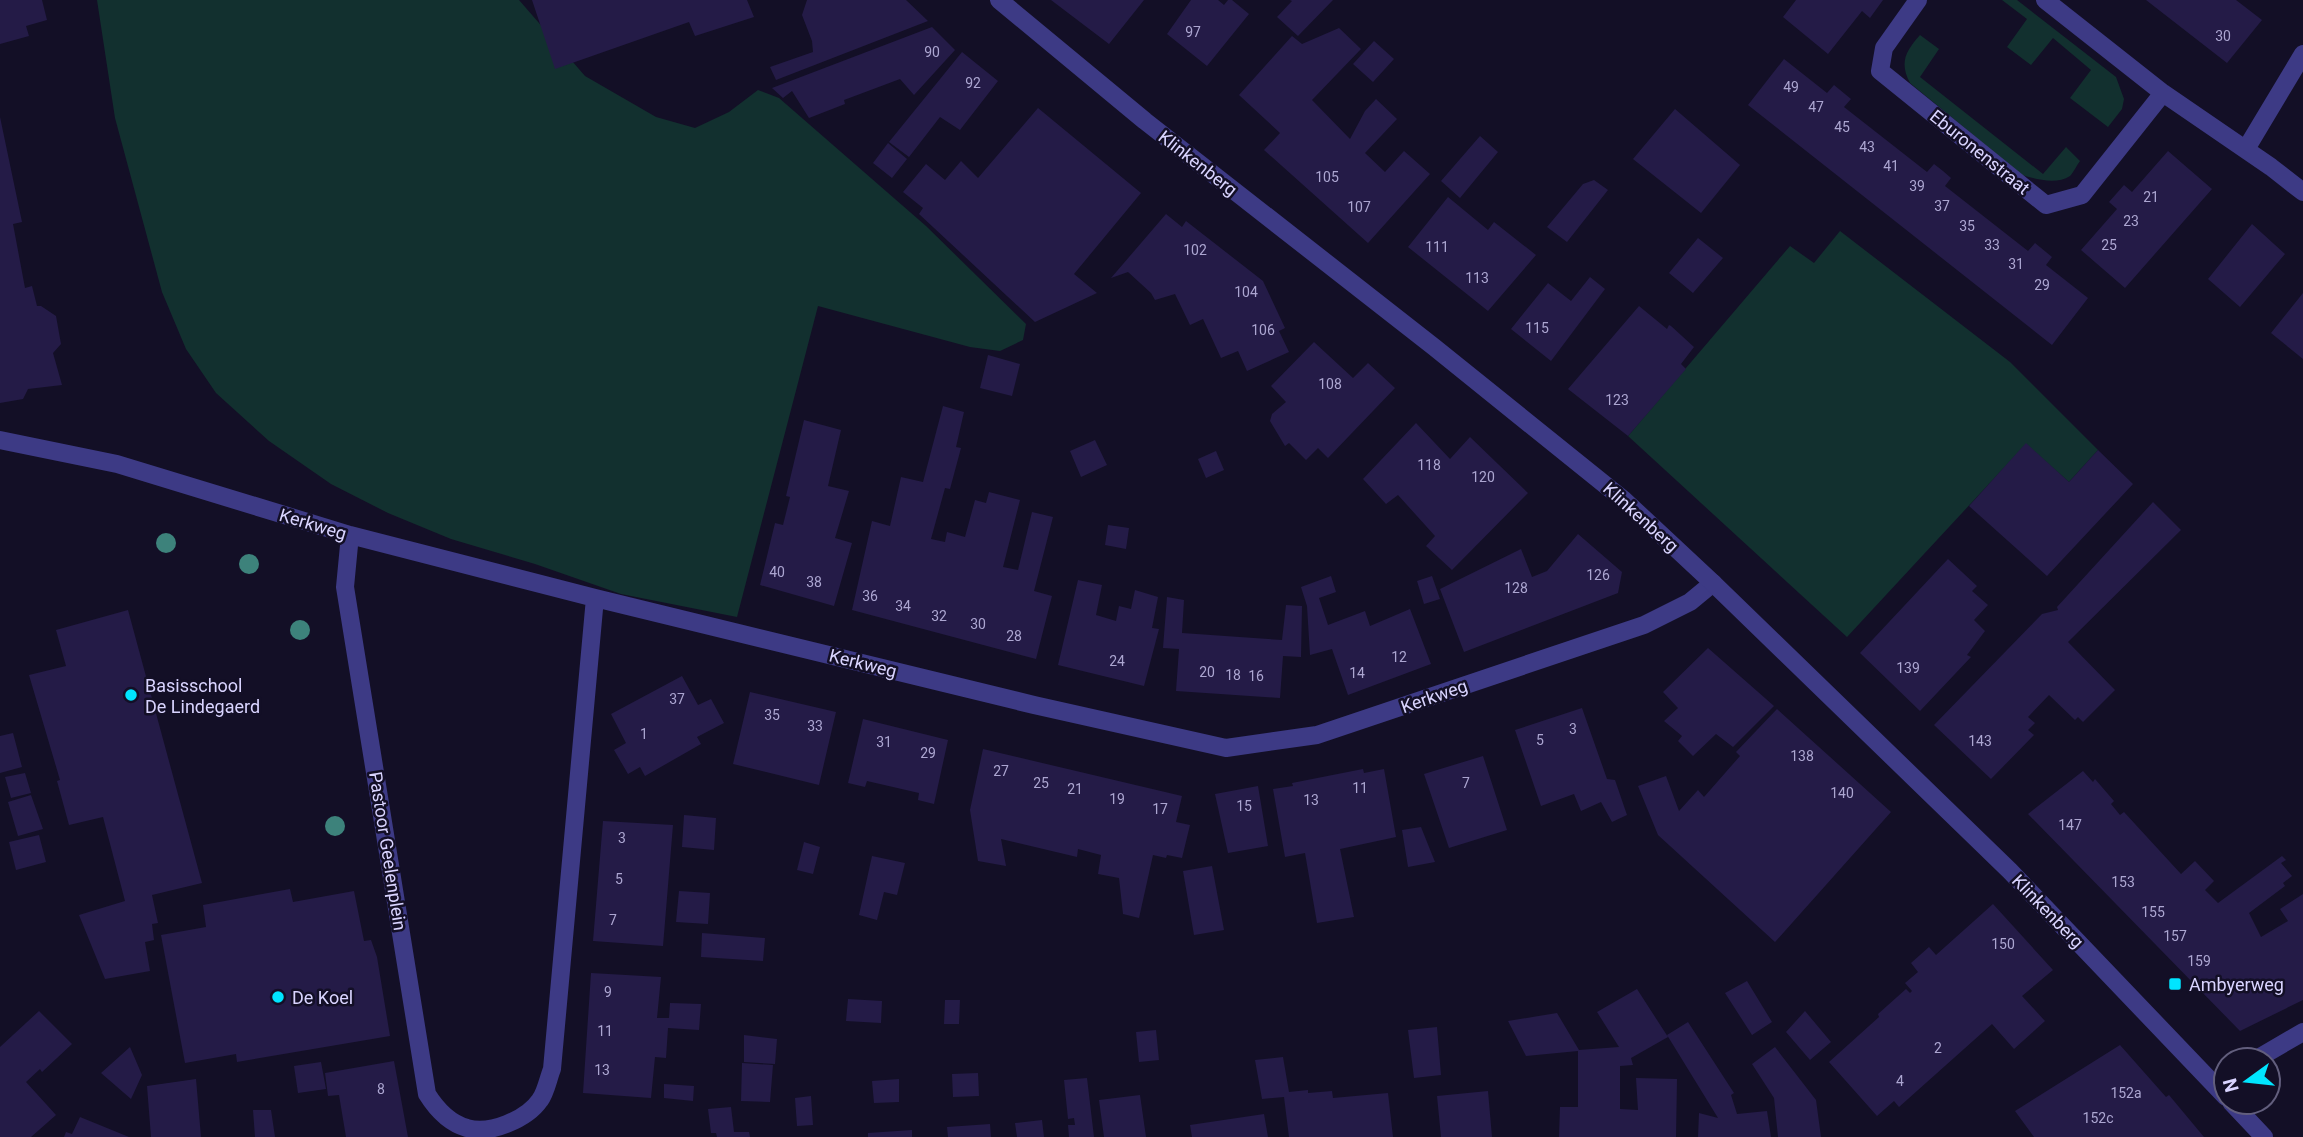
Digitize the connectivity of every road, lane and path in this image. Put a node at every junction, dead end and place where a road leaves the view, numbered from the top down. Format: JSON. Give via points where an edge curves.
{"nodes":[{"id":1,"x":999,"y":0,"type":"edge"},
{"id":2,"x":1918,"y":0,"type":"edge"},
{"id":3,"x":2045,"y":0,"type":"edge"},
{"id":4,"x":2303,"y":54,"type":"edge"},
{"id":5,"x":2163,"y":93,"type":"junction"},
{"id":6,"x":2246,"y":149,"type":"junction"},
{"id":7,"x":2303,"y":192,"type":"edge"},
{"id":8,"x":0,"y":440,"type":"edge"},
{"id":9,"x":350,"y":535,"type":"junction"},
{"id":10,"x":1713,"y":583,"type":"junction"},
{"id":11,"x":595,"y":598,"type":"junction"},
{"id":12,"x":2303,"y":1032,"type":"edge"},
{"id":13,"x":2279,"y":1046,"type":"edge"},
{"id":14,"x":2212,"y":1077,"type":"edge"},
{"id":15,"x":2244,"y":1116,"type":"edge"},
{"id":16,"x":486,"y":1132,"type":"edge"},
{"id":17,"x":2264,"y":1137,"type":"edge"}],
"edges":[{"from":1,"to":10,"type":"street","name":"Klinkenberg","via":[[1613,492]]},
{"from":2,"to":5,"type":"street","name":"Eburonenstraat","via":[[1884,48],[1880,71],[2046,205],[2082,195]]},
{"from":3,"to":5,"type":"street"},
{"from":4,"to":6,"type":"street"},
{"from":5,"to":6,"type":"street"},
{"from":6,"to":7,"type":"street"},
{"from":8,"to":9,"type":"street","name":"Kerkweg","via":[[117,464]]},
{"from":9,"to":11,"type":"street","name":"Kerkweg"},
{"from":9,"to":16,"type":"street","name":"Pastoor Geelenplein","via":[[345,587],[427,1094],[450,1121]]},
{"from":10,"to":11,"type":"street","name":"Kerkweg","via":[[1690,602],[1644,625],[1317,735],[1226,748]]},
{"from":10,"to":14,"type":"street","name":"Klinkenberg","via":[[2010,871]]},
{"from":11,"to":16,"type":"street","name":"Pastoor Geelenplein","via":[[552,1069],[541,1099],[523,1117]]},
{"from":12,"to":13,"type":"street"},
{"from":15,"to":17,"type":"street"}]}
